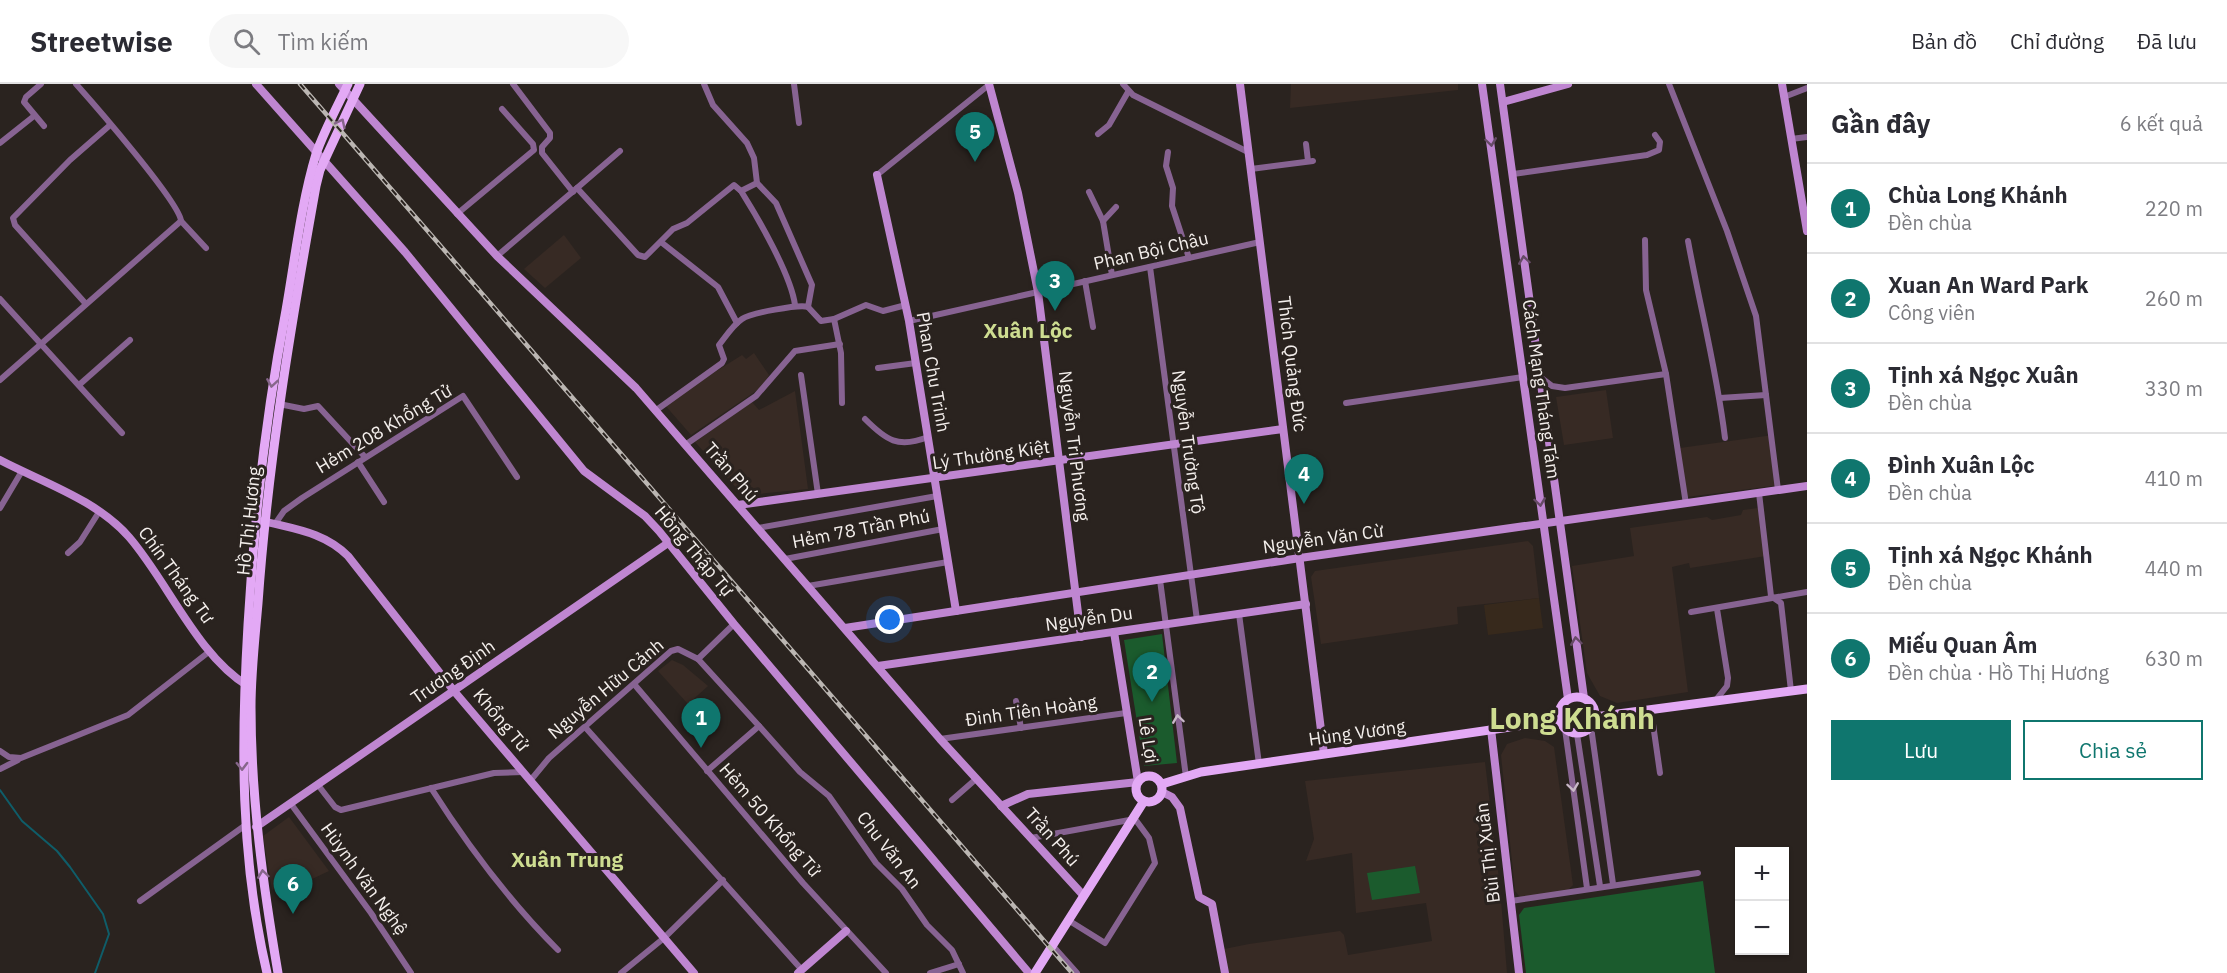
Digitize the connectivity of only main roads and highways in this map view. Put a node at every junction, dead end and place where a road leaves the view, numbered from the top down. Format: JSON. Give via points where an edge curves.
{"nodes":[{"id":1,"x":360,"y":84,"type":"edge"},
{"id":2,"x":344,"y":86,"type":"edge"},
{"id":3,"x":248,"y":686,"type":"junction"},
{"id":4,"x":1807,"y":689,"type":"edge"},
{"id":5,"x":1595,"y":717,"type":"junction"},
{"id":6,"x":1559,"y":720,"type":"junction"},
{"id":7,"x":1162,"y":788,"type":"junction"},
{"id":8,"x":1144,"y":801,"type":"junction"},
{"id":9,"x":256,"y":823,"type":"junction"},
{"id":10,"x":245,"y":829,"type":"junction"},
{"id":11,"x":267,"y":973,"type":"edge"},
{"id":12,"x":278,"y":973,"type":"edge"},
{"id":13,"x":1035,"y":973,"type":"edge"}],
"edges":[{"from":3,"to":1,"type":"main road","name":"Hồ Thị Hương","one_way":true,"via":[[263,521],[316,186]]},
{"from":2,"to":3,"type":"main road","name":"Hồ Thị Hương","one_way":true,"via":[[316,154],[272,383],[252,560]]},
{"from":3,"to":9,"type":"main road","name":"Hồ Thị Hương"},
{"from":3,"to":10,"type":"main road","name":"Hồ Thị Hương","one_way":true,"via":[[242,758]]},
{"from":4,"to":5,"type":"main road"},
{"from":5,"to":6,"type":"main road","via":[[1591,727],[1577,734],[1565,729]]},
{"from":5,"to":6,"type":"main road","via":[[1590,703],[1568,699],[1558,712]]},
{"from":6,"to":7,"type":"main road","name":"Hùng Vương","via":[[1259,764],[1186,777]]},
{"from":7,"to":8,"type":"main road","via":[[1156,800]]},
{"from":7,"to":8,"type":"main road","via":[[1152,776],[1145,776],[1138,782],[1137,794]]},
{"from":8,"to":13,"type":"main road"},
{"from":9,"to":10,"type":"main road"},
{"from":12,"to":9,"type":"main road","name":"Hồ Thị Hương","one_way":true},
{"from":10,"to":11,"type":"main road","name":"Hồ Thị Hương"}]}
